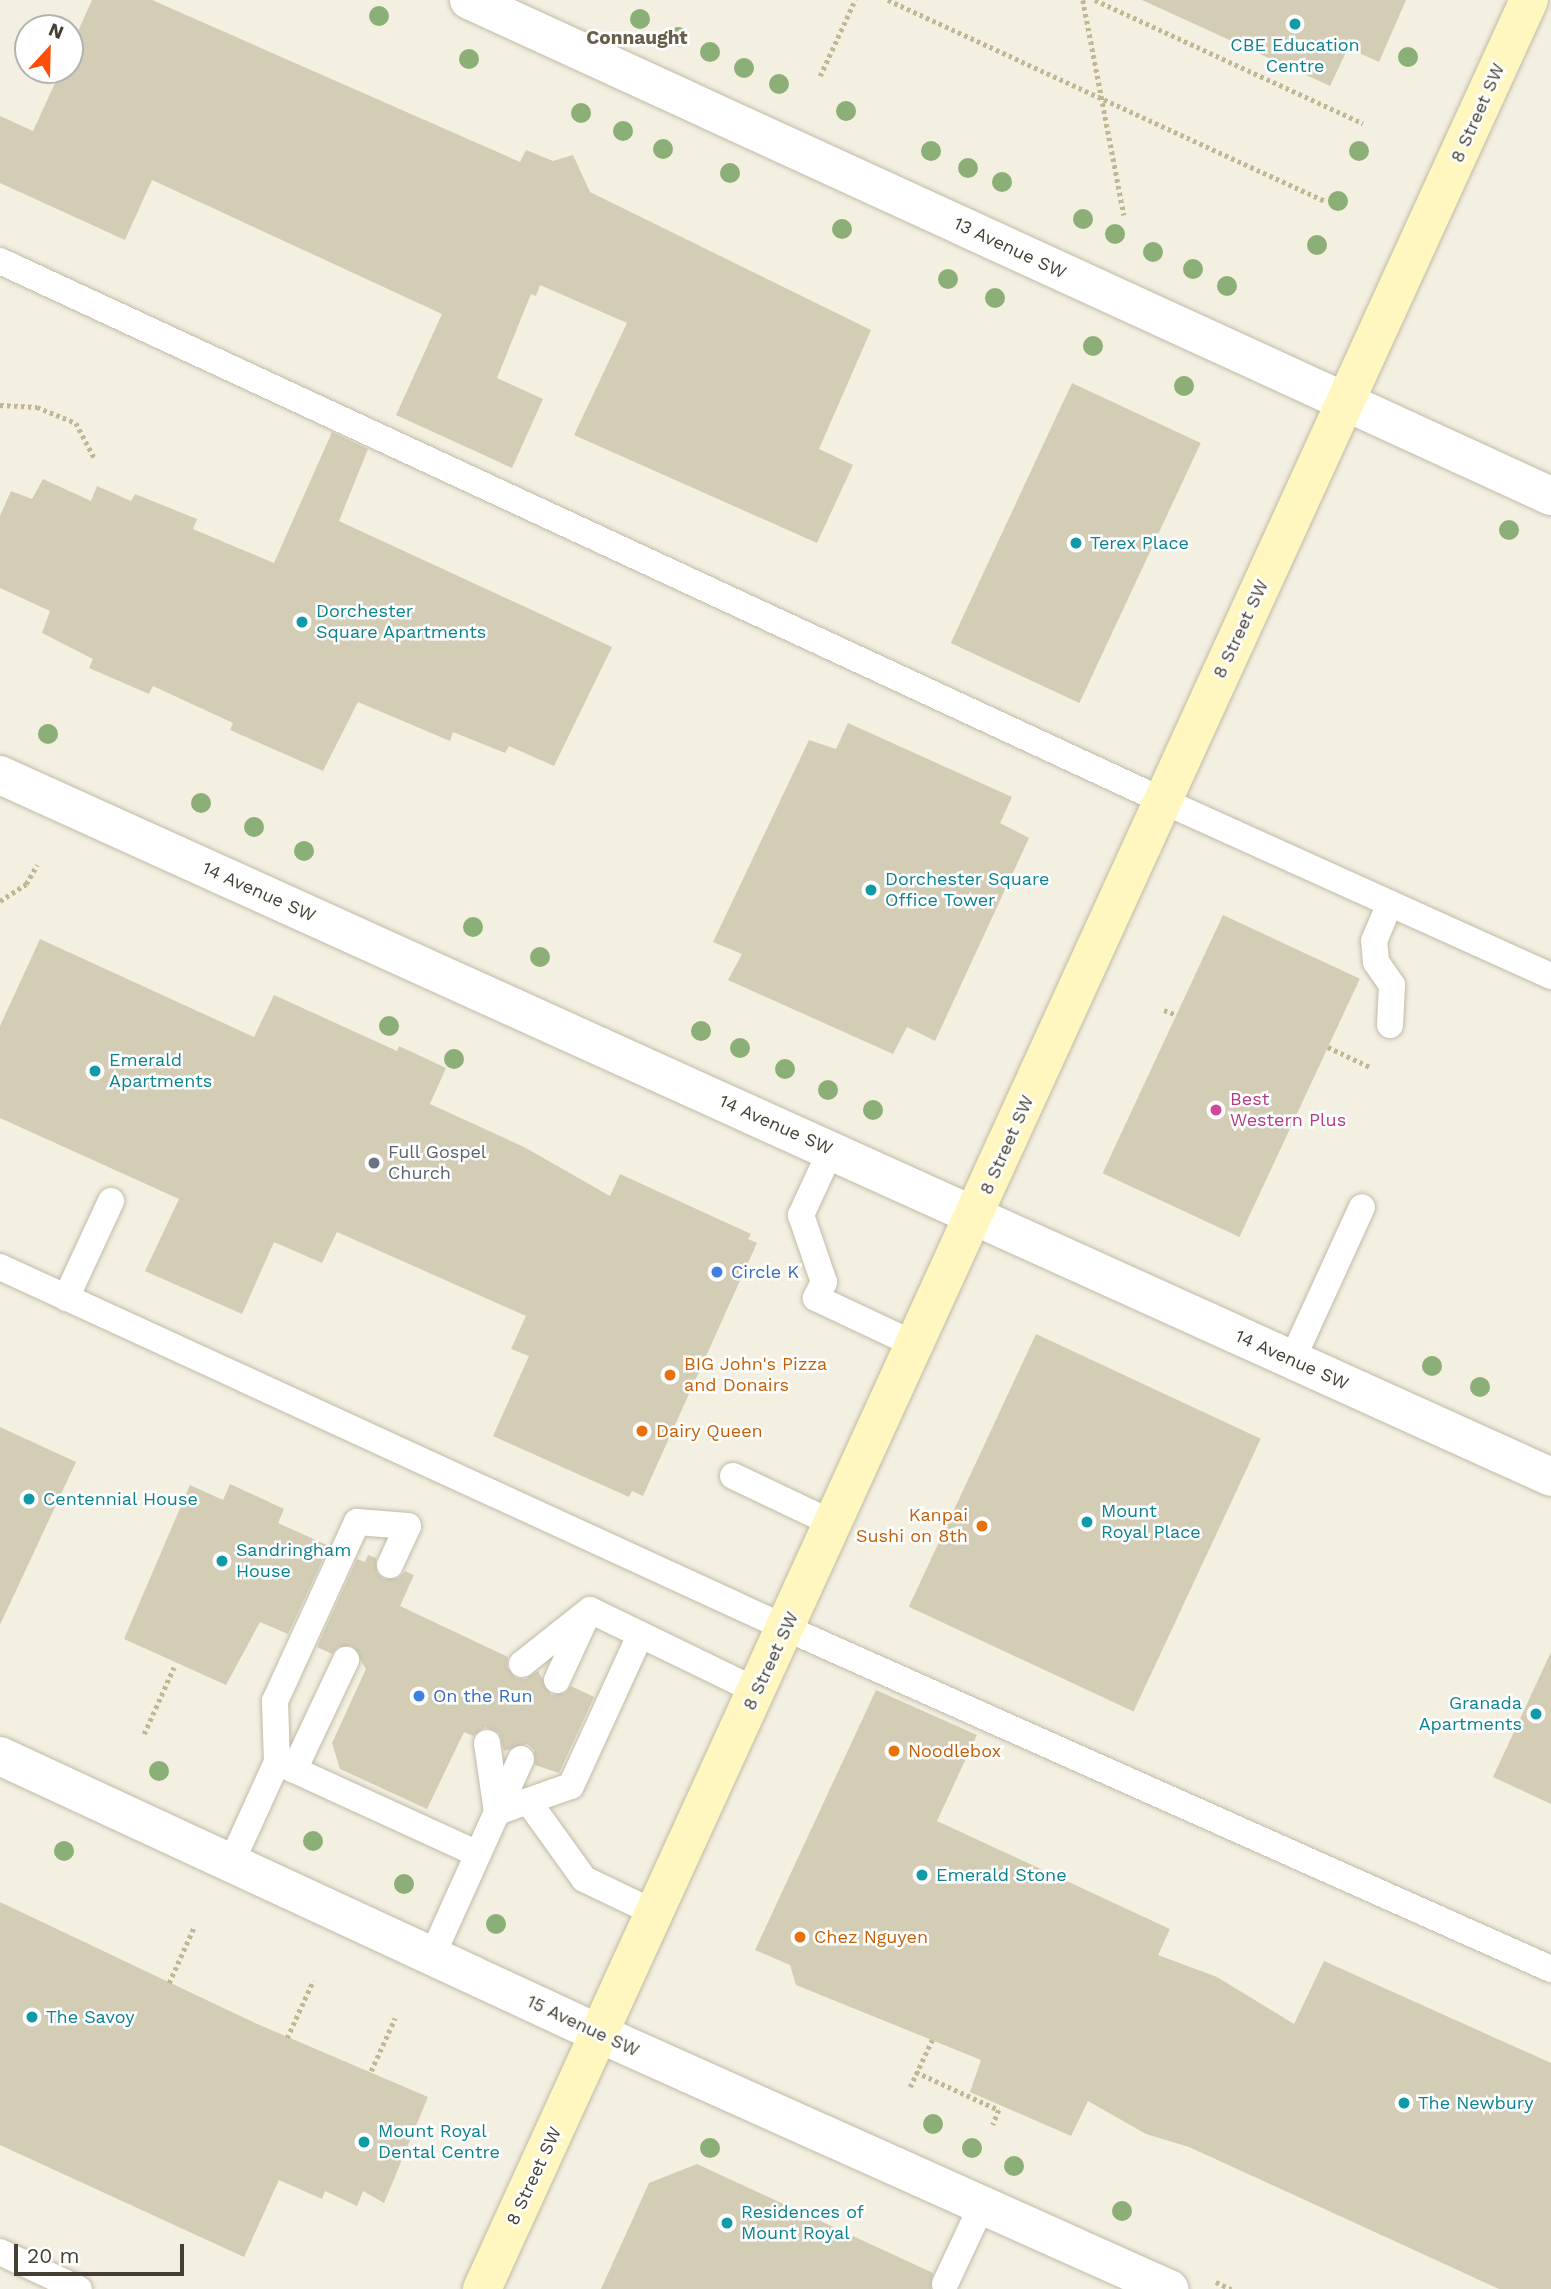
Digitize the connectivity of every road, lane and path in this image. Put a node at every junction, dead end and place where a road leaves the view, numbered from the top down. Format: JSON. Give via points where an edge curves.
{"nodes":[{"id":1,"x":469,"y":0,"type":"edge"},
{"id":2,"x":855,"y":0,"type":"edge"},
{"id":3,"x":887,"y":0,"type":"edge"},
{"id":4,"x":1083,"y":0,"type":"edge"},
{"id":5,"x":1095,"y":0,"type":"edge"},
{"id":6,"x":1529,"y":0,"type":"edge"},
{"id":7,"x":820,"y":76,"type":"dead end"},
{"id":8,"x":1099,"y":98,"type":"junction"},
{"id":9,"x":1363,"y":123,"type":"dead end"},
{"id":10,"x":1326,"y":201,"type":"dead end"},
{"id":11,"x":1124,"y":215,"type":"dead end"},
{"id":12,"x":0,"y":261,"type":"edge"},
{"id":13,"x":1347,"y":402,"type":"junction"},
{"id":14,"x":0,"y":405,"type":"edge"},
{"id":15,"x":95,"y":459,"type":"dead end"},
{"id":16,"x":1551,"y":496,"type":"edge"},
{"id":17,"x":0,"y":775,"type":"edge"},
{"id":18,"x":1161,"y":800,"type":"junction"},
{"id":19,"x":37,"y":865,"type":"dead end"},
{"id":20,"x":0,"y":901,"type":"edge"},
{"id":21,"x":1390,"y":903,"type":"junction"},
{"id":22,"x":1551,"y":976,"type":"edge"},
{"id":23,"x":1164,"y":1010,"type":"dead end"},
{"id":24,"x":1177,"y":1015,"type":"dead end"},
{"id":25,"x":1390,"y":1025,"type":"dead end"},
{"id":26,"x":1328,"y":1047,"type":"dead end"},
{"id":27,"x":1370,"y":1067,"type":"dead end"},
{"id":28,"x":831,"y":1150,"type":"junction"},
{"id":29,"x":111,"y":1200,"type":"dead end"},
{"id":30,"x":1362,"y":1207,"type":"dead end"},
{"id":31,"x":975,"y":1217,"type":"junction"},
{"id":32,"x":0,"y":1267,"type":"edge"},
{"id":33,"x":65,"y":1298,"type":"junction"},
{"id":34,"x":916,"y":1345,"type":"junction"},
{"id":35,"x":1292,"y":1360,"type":"junction"},
{"id":36,"x":733,"y":1476,"type":"dead end"},
{"id":37,"x":1551,"y":1476,"type":"edge"},
{"id":38,"x":834,"y":1524,"type":"junction"},
{"id":39,"x":390,"y":1565,"type":"dead end"},
{"id":40,"x":590,"y":1610,"type":"junction"},
{"id":41,"x":786,"y":1628,"type":"junction"},
{"id":42,"x":640,"y":1635,"type":"junction"},
{"id":43,"x":346,"y":1660,"type":"dead end"},
{"id":44,"x":522,"y":1664,"type":"dead end"},
{"id":45,"x":174,"y":1667,"type":"dead end"},
{"id":46,"x":557,"y":1680,"type":"dead end"},
{"id":47,"x":757,"y":1691,"type":"junction"},
{"id":48,"x":144,"y":1734,"type":"dead end"},
{"id":49,"x":487,"y":1743,"type":"dead end"},
{"id":50,"x":0,"y":1756,"type":"edge"},
{"id":51,"x":521,"y":1759,"type":"dead end"},
{"id":52,"x":286,"y":1766,"type":"junction"},
{"id":53,"x":528,"y":1801,"type":"junction"},
{"id":54,"x":497,"y":1812,"type":"junction"},
{"id":55,"x":478,"y":1854,"type":"junction"},
{"id":56,"x":231,"y":1863,"type":"junction"},
{"id":57,"x":655,"y":1913,"type":"junction"},
{"id":58,"x":194,"y":1927,"type":"dead end"},
{"id":59,"x":432,"y":1956,"type":"junction"},
{"id":60,"x":1551,"y":1969,"type":"edge"},
{"id":61,"x":313,"y":1981,"type":"dead end"},
{"id":62,"x":169,"y":1983,"type":"dead end"},
{"id":63,"x":395,"y":2018,"type":"dead end"},
{"id":64,"x":600,"y":2034,"type":"junction"},
{"id":65,"x":287,"y":2038,"type":"dead end"},
{"id":66,"x":932,"y":2040,"type":"dead end"},
{"id":67,"x":371,"y":2071,"type":"dead end"},
{"id":68,"x":916,"y":2072,"type":"junction"},
{"id":69,"x":910,"y":2087,"type":"dead end"},
{"id":70,"x":993,"y":2125,"type":"dead end"},
{"id":71,"x":982,"y":2205,"type":"junction"},
{"id":72,"x":0,"y":2252,"type":"edge"},
{"id":73,"x":945,"y":2284,"type":"dead end"},
{"id":74,"x":79,"y":2289,"type":"edge"},
{"id":75,"x":482,"y":2289,"type":"edge"},
{"id":76,"x":1169,"y":2289,"type":"edge"}],
"edges":[{"from":1,"to":13,"type":"street","name":"13 Avenue SW"},
{"from":2,"to":7,"type":"path"},
{"from":3,"to":8,"type":"path"},
{"from":4,"to":8,"type":"path"},
{"from":5,"to":9,"type":"path"},
{"from":6,"to":13,"type":"main road","name":"8 Street SW"},
{"from":8,"to":10,"type":"path"},
{"from":8,"to":11,"type":"path"},
{"from":12,"to":18,"type":"lane"},
{"from":13,"to":16,"type":"street","name":"13 Avenue SW"},
{"from":13,"to":18,"type":"main road","name":"8 Street SW"},
{"from":14,"to":15,"type":"path","via":[[37,407],[76,423]]},
{"from":17,"to":28,"type":"street","name":"14 Avenue SW"},
{"from":18,"to":21,"type":"lane"},
{"from":18,"to":31,"type":"main road","name":"8 Street SW"},
{"from":19,"to":20,"type":"path","via":[[26,884]]},
{"from":21,"to":22,"type":"lane"},
{"from":21,"to":25,"type":"lane","via":[[1374,941],[1376,962],[1392,985]]},
{"from":23,"to":24,"type":"path"},
{"from":26,"to":27,"type":"path"},
{"from":28,"to":31,"type":"street","name":"14 Avenue SW"},
{"from":28,"to":34,"type":"lane","via":[[802,1215],[824,1282],[816,1298]]},
{"from":29,"to":33,"type":"lane"},
{"from":30,"to":35,"type":"lane"},
{"from":31,"to":34,"type":"main road","name":"8 Street SW"},
{"from":31,"to":35,"type":"street","name":"14 Avenue SW"},
{"from":32,"to":33,"type":"lane"},
{"from":33,"to":41,"type":"lane"},
{"from":34,"to":38,"type":"main road","name":"8 Street SW"},
{"from":35,"to":37,"type":"street","name":"14 Avenue SW"},
{"from":36,"to":38,"type":"lane"},
{"from":38,"to":41,"type":"main road","name":"8 Street SW"},
{"from":39,"to":52,"type":"lane","via":[[408,1526],[356,1522],[275,1701]]},
{"from":40,"to":42,"type":"lane"},
{"from":40,"to":44,"type":"lane"},
{"from":40,"to":46,"type":"lane"},
{"from":41,"to":47,"type":"main road","name":"8 Street SW"},
{"from":41,"to":60,"type":"lane"},
{"from":42,"to":47,"type":"lane"},
{"from":42,"to":53,"type":"lane","via":[[571,1786]]},
{"from":43,"to":52,"type":"lane"},
{"from":45,"to":48,"type":"path"},
{"from":47,"to":57,"type":"main road","name":"8 Street SW"},
{"from":49,"to":54,"type":"lane"},
{"from":50,"to":56,"type":"street","name":"15 Avenue SW"},
{"from":51,"to":54,"type":"lane"},
{"from":52,"to":55,"type":"lane"},
{"from":52,"to":56,"type":"lane"},
{"from":53,"to":54,"type":"lane"},
{"from":53,"to":57,"type":"lane","via":[[584,1879]]},
{"from":54,"to":55,"type":"lane"},
{"from":55,"to":59,"type":"lane"},
{"from":56,"to":59,"type":"street","name":"15 Avenue SW"},
{"from":57,"to":64,"type":"main road","name":"8 Street SW"},
{"from":58,"to":62,"type":"path"},
{"from":59,"to":64,"type":"street","name":"15 Avenue SW"},
{"from":61,"to":65,"type":"path"},
{"from":63,"to":67,"type":"path"},
{"from":64,"to":71,"type":"street","name":"15 Avenue SW"},
{"from":64,"to":75,"type":"main road","name":"8 Street SW"},
{"from":66,"to":68,"type":"path"},
{"from":68,"to":69,"type":"path"},
{"from":68,"to":70,"type":"path","via":[[999,2110]]},
{"from":71,"to":73,"type":"lane"},
{"from":71,"to":76,"type":"street","name":"15 Avenue SW"},
{"from":72,"to":74,"type":"lane"}]}
